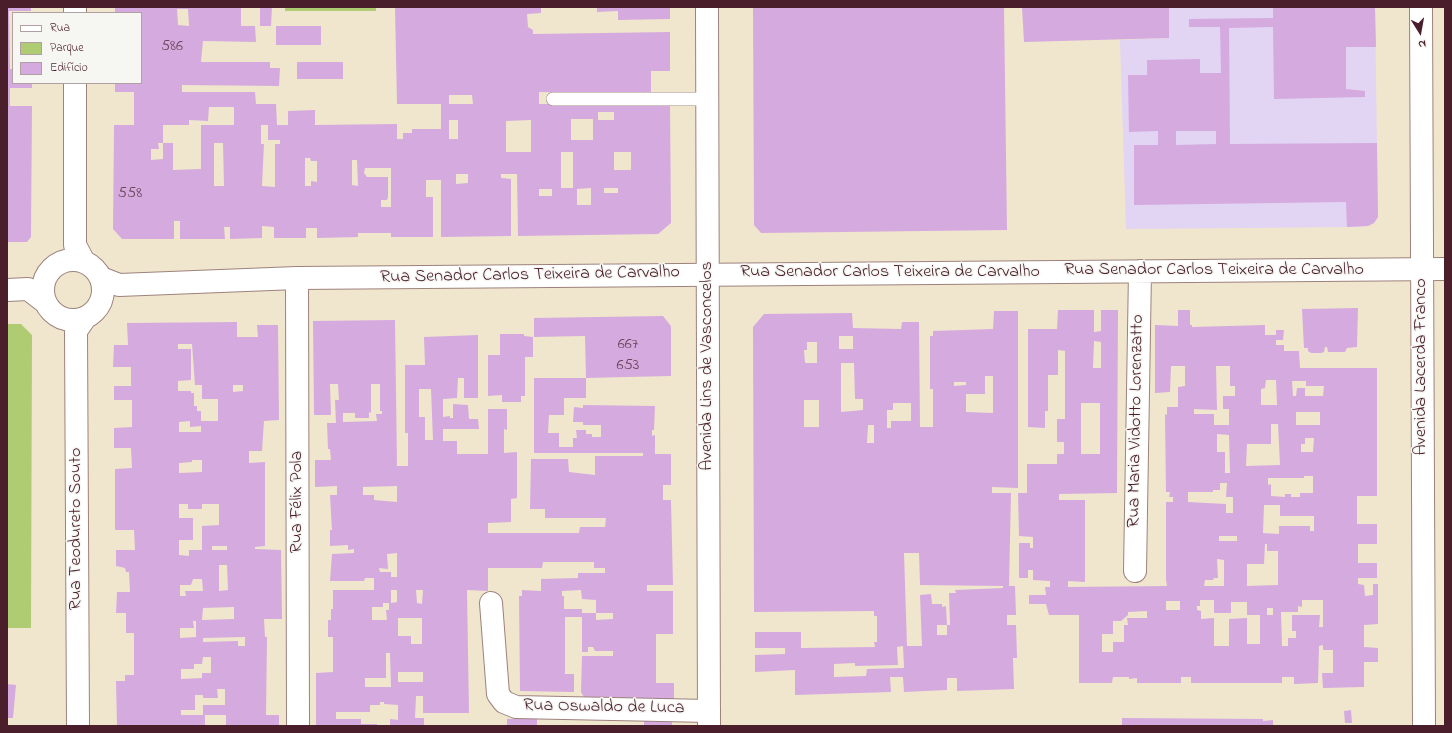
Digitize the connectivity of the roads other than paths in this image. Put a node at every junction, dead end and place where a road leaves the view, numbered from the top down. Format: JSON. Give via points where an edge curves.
{"nodes":[{"id":1,"x":707,"y":7,"type":"edge"},
{"id":2,"x":1421,"y":7,"type":"edge"},
{"id":3,"x":75,"y":84,"type":"edge"},
{"id":4,"x":553,"y":99,"type":"dead end"},
{"id":5,"x":708,"y":99,"type":"junction"},
{"id":6,"x":80,"y":254,"type":"junction"},
{"id":7,"x":55,"y":267,"type":"junction"},
{"id":8,"x":1422,"y":269,"type":"junction"},
{"id":9,"x":1445,"y":269,"type":"edge"},
{"id":10,"x":1140,"y":271,"type":"junction"},
{"id":11,"x":708,"y":274,"type":"junction"},
{"id":12,"x":297,"y":278,"type":"junction"},
{"id":13,"x":108,"y":285,"type":"junction"},
{"id":14,"x":18,"y":290,"type":"edge"},
{"id":15,"x":46,"y":302,"type":"junction"},
{"id":16,"x":74,"y":323,"type":"junction"},
{"id":17,"x":1135,"y":571,"type":"dead end"},
{"id":18,"x":491,"y":603,"type":"dead end"},
{"id":19,"x":709,"y":718,"type":"edge"},
{"id":20,"x":78,"y":726,"type":"edge"},
{"id":21,"x":298,"y":726,"type":"edge"},
{"id":22,"x":1424,"y":726,"type":"edge"}],
"edges":[{"from":1,"to":5,"type":"street","name":"Avenida Lins de Vasconcelos"},
{"from":2,"to":8,"type":"street","name":"Avenida Lacerda Franco"},
{"from":3,"to":6,"type":"street"},
{"from":4,"to":5,"type":"lane"},
{"from":5,"to":11,"type":"street","name":"Avenida Lins de Vasconcelos"},
{"from":6,"to":7,"type":"street"},
{"from":6,"to":13,"type":"street"},
{"from":7,"to":14,"type":"street"},
{"from":7,"to":15,"type":"street","via":[[43,287]]},
{"from":8,"to":9,"type":"street","name":"Rua Senador Carlos Teixeira de Carvalho"},
{"from":8,"to":10,"type":"street","name":"Rua Senador Carlos Teixeira de Carvalho"},
{"from":8,"to":22,"type":"street","name":"Avenida Lacerda Franco"},
{"from":10,"to":11,"type":"street","name":"Rua Senador Carlos Teixeira de Carvalho"},
{"from":10,"to":17,"type":"street","name":"Rua Maria Vidotto Lorenzatto"},
{"from":11,"to":12,"type":"street","name":"Rua Senador Carlos Teixeira de Carvalho"},
{"from":11,"to":19,"type":"street","name":"Avenida Lins de Vasconcelos"},
{"from":12,"to":13,"type":"street","name":"Rua Senador Carlos Teixeira de Carvalho"},
{"from":12,"to":21,"type":"street","name":"Rua Félix Pola"},
{"from":13,"to":16,"type":"street","via":[[98,308]]},
{"from":14,"to":15,"type":"street"},
{"from":15,"to":16,"type":"street","via":[[52,312]]},
{"from":16,"to":20,"type":"street","name":"Rua Teodureto Souto"},
{"from":18,"to":19,"type":"street","name":"Rua Oswaldo de Luca","via":[[498,694],[504,702],[516,707]]}]}
